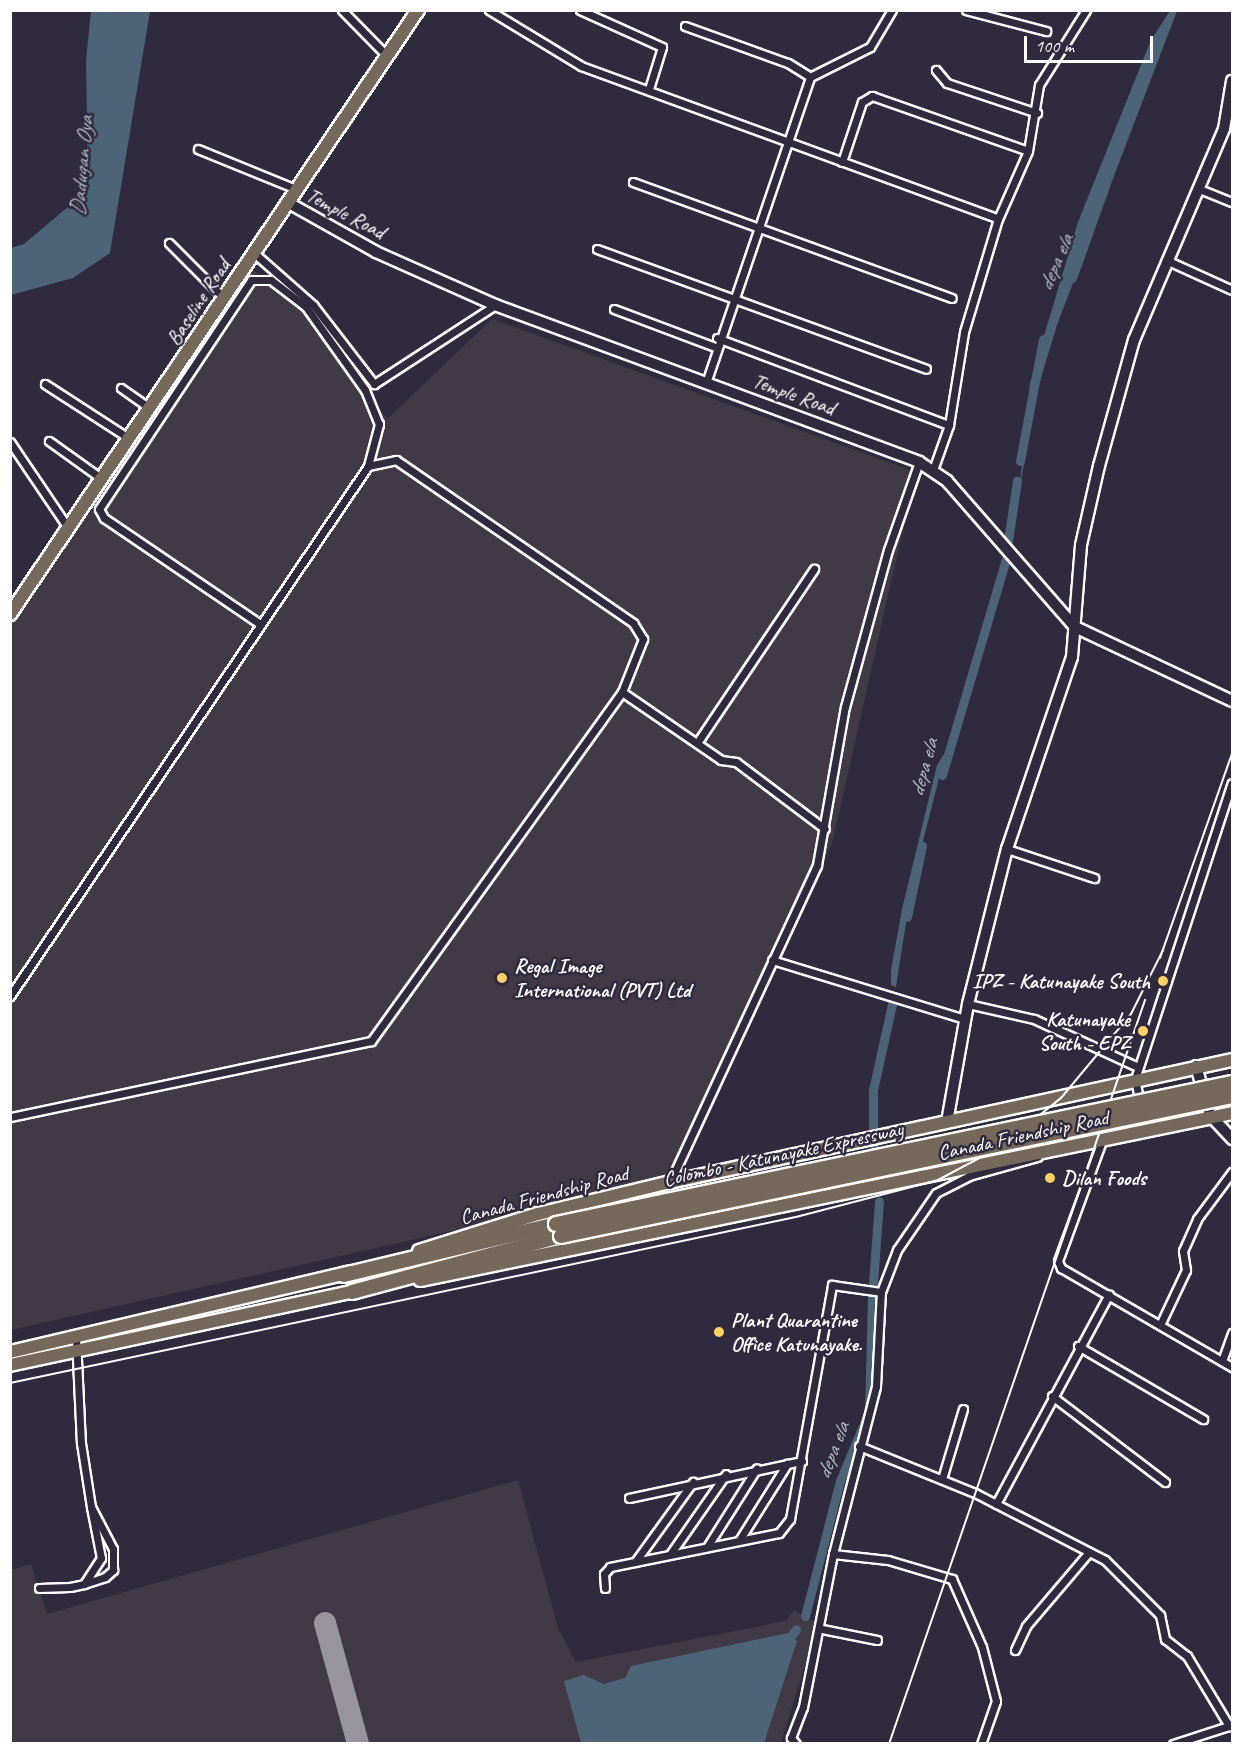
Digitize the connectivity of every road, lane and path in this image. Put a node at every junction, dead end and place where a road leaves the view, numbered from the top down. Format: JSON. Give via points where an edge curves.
{"nodes":[{"id":1,"x":342,"y":10,"type":"edge"},
{"id":2,"x":418,"y":10,"type":"edge"},
{"id":3,"x":489,"y":10,"type":"edge"},
{"id":4,"x":580,"y":10,"type":"edge"},
{"id":5,"x":892,"y":10,"type":"edge"},
{"id":6,"x":966,"y":10,"type":"edge"},
{"id":7,"x":1086,"y":10,"type":"edge"},
{"id":8,"x":685,"y":26,"type":"dead end"},
{"id":9,"x":1046,"y":31,"type":"dead end"},
{"id":10,"x":387,"y":56,"type":"junction"},
{"id":11,"x":936,"y":70,"type":"dead end"},
{"id":12,"x":810,"y":77,"type":"junction"},
{"id":13,"x":1233,"y":81,"type":"edge"},
{"id":14,"x":649,"y":89,"type":"junction"},
{"id":15,"x":1037,"y":113,"type":"junction"},
{"id":16,"x":789,"y":140,"type":"junction"},
{"id":17,"x":198,"y":149,"type":"dead end"},
{"id":18,"x":1028,"y":151,"type":"junction"},
{"id":19,"x":842,"y":162,"type":"junction"},
{"id":20,"x":633,"y":182,"type":"dead end"},
{"id":21,"x":1197,"y":188,"type":"junction"},
{"id":22,"x":296,"y":189,"type":"junction"},
{"id":23,"x":287,"y":202,"type":"junction"},
{"id":24,"x":1233,"y":202,"type":"edge"},
{"id":25,"x":998,"y":219,"type":"junction"},
{"id":26,"x":758,"y":229,"type":"junction"},
{"id":27,"x":169,"y":243,"type":"dead end"},
{"id":28,"x":597,"y":249,"type":"dead end"},
{"id":29,"x":254,"y":253,"type":"junction"},
{"id":30,"x":1166,"y":260,"type":"junction"},
{"id":31,"x":1233,"y":290,"type":"edge"},
{"id":32,"x":224,"y":298,"type":"junction"},
{"id":33,"x":732,"y":298,"type":"junction"},
{"id":34,"x":952,"y":298,"type":"dead end"},
{"id":35,"x":495,"y":305,"type":"junction"},
{"id":36,"x":614,"y":309,"type":"dead end"},
{"id":37,"x":717,"y":338,"type":"junction"},
{"id":38,"x":715,"y":347,"type":"junction"},
{"id":39,"x":926,"y":369,"type":"dead end"},
{"id":40,"x":706,"y":382,"type":"junction"},
{"id":41,"x":45,"y":384,"type":"dead end"},
{"id":42,"x":121,"y":388,"type":"dead end"},
{"id":43,"x":150,"y":408,"type":"junction"},
{"id":44,"x":949,"y":425,"type":"junction"},
{"id":45,"x":130,"y":439,"type":"junction"},
{"id":46,"x":49,"y":441,"type":"dead end"},
{"id":47,"x":10,"y":442,"type":"edge"},
{"id":48,"x":919,"y":462,"type":"junction"},
{"id":49,"x":369,"y":466,"type":"junction"},
{"id":50,"x":933,"y":470,"type":"junction"},
{"id":51,"x":102,"y":479,"type":"junction"},
{"id":52,"x":69,"y":529,"type":"junction"},
{"id":53,"x":814,"y":569,"type":"dead end"},
{"id":54,"x":10,"y":615,"type":"edge"},
{"id":55,"x":260,"y":624,"type":"junction"},
{"id":56,"x":1076,"y":627,"type":"junction"},
{"id":57,"x":622,"y":692,"type":"junction"},
{"id":58,"x":1233,"y":701,"type":"edge"},
{"id":59,"x":697,"y":743,"type":"junction"},
{"id":60,"x":1233,"y":783,"type":"edge"},
{"id":61,"x":825,"y":829,"type":"junction"},
{"id":62,"x":1008,"y":849,"type":"junction"},
{"id":63,"x":1094,"y":878,"type":"dead end"},
{"id":64,"x":772,"y":960,"type":"junction"},
{"id":65,"x":10,"y":996,"type":"edge"},
{"id":66,"x":968,"y":1004,"type":"junction"},
{"id":67,"x":965,"y":1019,"type":"junction"},
{"id":68,"x":1233,"y":1060,"type":"edge"},
{"id":69,"x":1196,"y":1066,"type":"junction"},
{"id":70,"x":1136,"y":1073,"type":"junction"},
{"id":71,"x":1233,"y":1083,"type":"edge"},
{"id":72,"x":1233,"y":1096,"type":"edge"},
{"id":73,"x":1233,"y":1113,"type":"edge"},
{"id":74,"x":1210,"y":1115,"type":"junction"},
{"id":75,"x":10,"y":1116,"type":"edge"},
{"id":76,"x":947,"y":1122,"type":"junction"},
{"id":77,"x":1146,"y":1127,"type":"junction"},
{"id":78,"x":1103,"y":1138,"type":"junction"},
{"id":79,"x":1233,"y":1139,"type":"edge"},
{"id":80,"x":1042,"y":1151,"type":"junction"},
{"id":81,"x":1233,"y":1172,"type":"edge"},
{"id":82,"x":670,"y":1182,"type":"junction"},
{"id":83,"x":558,"y":1230,"type":"junction"},
{"id":84,"x":344,"y":1275,"type":"junction"},
{"id":85,"x":352,"y":1292,"type":"junction"},
{"id":86,"x":881,"y":1292,"type":"junction"},
{"id":87,"x":1109,"y":1294,"type":"junction"},
{"id":88,"x":1160,"y":1325,"type":"junction"},
{"id":89,"x":1233,"y":1333,"type":"edge"},
{"id":90,"x":77,"y":1344,"type":"junction"},
{"id":91,"x":1078,"y":1346,"type":"junction"},
{"id":92,"x":10,"y":1352,"type":"edge"},
{"id":93,"x":1222,"y":1361,"type":"junction"},
{"id":94,"x":10,"y":1365,"type":"edge"},
{"id":95,"x":1233,"y":1367,"type":"edge"},
{"id":96,"x":1052,"y":1396,"type":"junction"},
{"id":97,"x":963,"y":1408,"type":"dead end"},
{"id":98,"x":1203,"y":1419,"type":"dead end"},
{"id":99,"x":860,"y":1446,"type":"junction"},
{"id":100,"x":802,"y":1461,"type":"junction"},
{"id":101,"x":787,"y":1464,"type":"junction"},
{"id":102,"x":757,"y":1468,"type":"junction"},
{"id":103,"x":726,"y":1474,"type":"junction"},
{"id":104,"x":942,"y":1479,"type":"junction"},
{"id":105,"x":693,"y":1482,"type":"junction"},
{"id":106,"x":1165,"y":1482,"type":"dead end"},
{"id":107,"x":628,"y":1498,"type":"dead end"},
{"id":108,"x":996,"y":1504,"type":"junction"},
{"id":109,"x":91,"y":1507,"type":"junction"},
{"id":110,"x":740,"y":1539,"type":"junction"},
{"id":111,"x":707,"y":1547,"type":"junction"},
{"id":112,"x":1089,"y":1552,"type":"junction"},
{"id":113,"x":671,"y":1553,"type":"junction"},
{"id":114,"x":833,"y":1554,"type":"junction"},
{"id":115,"x":635,"y":1562,"type":"junction"},
{"id":116,"x":84,"y":1584,"type":"junction"},
{"id":117,"x":39,"y":1588,"type":"dead end"},
{"id":118,"x":605,"y":1588,"type":"dead end"},
{"id":119,"x":822,"y":1629,"type":"junction"},
{"id":120,"x":877,"y":1640,"type":"dead end"},
{"id":121,"x":1015,"y":1650,"type":"dead end"},
{"id":122,"x":1231,"y":1725,"type":"edge"},
{"id":123,"x":795,"y":1743,"type":"edge"},
{"id":124,"x":981,"y":1743,"type":"edge"},
{"id":125,"x":1173,"y":1743,"type":"edge"}],
"edges":[{"from":1,"to":10,"type":"street"},
{"from":2,"to":10,"type":"main road","name":"Baseline Road"},
{"from":3,"to":14,"type":"street","via":[[581,66]]},
{"from":4,"to":14,"type":"street","via":[[662,47],[664,56]]},
{"from":5,"to":12,"type":"street","via":[[870,47]]},
{"from":6,"to":9,"type":"street"},
{"from":7,"to":15,"type":"street","via":[[1039,85]]},
{"from":8,"to":12,"type":"street"},
{"from":10,"to":22,"type":"main road","name":"Baseline Road"},
{"from":11,"to":15,"type":"street","via":[[947,83]]},
{"from":12,"to":16,"type":"street"},
{"from":13,"to":21,"type":"street","via":[[1227,120]]},
{"from":14,"to":16,"type":"street"},
{"from":15,"to":18,"type":"street"},
{"from":16,"to":19,"type":"street"},
{"from":16,"to":26,"type":"street"},
{"from":17,"to":22,"type":"street"},
{"from":18,"to":19,"type":"street","via":[[872,96],[862,102]]},
{"from":18,"to":25,"type":"street"},
{"from":19,"to":25,"type":"street"},
{"from":20,"to":26,"type":"street"},
{"from":21,"to":24,"type":"street"},
{"from":21,"to":30,"type":"street"},
{"from":22,"to":23,"type":"main road","name":"Baseline Road"},
{"from":23,"to":29,"type":"main road","name":"Baseline Road"},
{"from":23,"to":35,"type":"street","name":"Temple Road","via":[[376,252]]},
{"from":25,"to":44,"type":"street","via":[[964,332]]},
{"from":26,"to":33,"type":"street"},
{"from":26,"to":34,"type":"street"},
{"from":27,"to":32,"type":"street"},
{"from":28,"to":33,"type":"street"},
{"from":29,"to":32,"type":"main road","name":"Baseline Road"},
{"from":29,"to":35,"type":"street","via":[[312,305],[374,384]]},
{"from":30,"to":31,"type":"street"},
{"from":30,"to":56,"type":"street","via":[[1134,340],[1099,466],[1081,545]]},
{"from":32,"to":43,"type":"main road","name":"Baseline Road"},
{"from":33,"to":37,"type":"street"},
{"from":33,"to":39,"type":"street"},
{"from":35,"to":40,"type":"street","name":"Temple Road"},
{"from":36,"to":38,"type":"street"},
{"from":37,"to":38,"type":"street"},
{"from":37,"to":44,"type":"street"},
{"from":38,"to":40,"type":"street"},
{"from":40,"to":48,"type":"street","name":"Temple Road"},
{"from":41,"to":45,"type":"street"},
{"from":42,"to":43,"type":"street"},
{"from":43,"to":45,"type":"main road","name":"Baseline Road"},
{"from":44,"to":50,"type":"street"},
{"from":45,"to":51,"type":"main road","name":"Baseline Road"},
{"from":46,"to":51,"type":"street"},
{"from":47,"to":52,"type":"street"},
{"from":48,"to":50,"type":"street","name":"Temple Road"},
{"from":48,"to":61,"type":"street","via":[[888,550],[845,707]]},
{"from":49,"to":55,"type":"street"},
{"from":49,"to":55,"type":"street","via":[[379,424],[365,390],[306,308],[271,280],[251,280],[99,509],[104,518]]},
{"from":49,"to":57,"type":"street","via":[[396,460],[633,623],[643,639]]},
{"from":50,"to":56,"type":"street","name":"Temple Road"},
{"from":51,"to":52,"type":"main road","name":"Baseline Road"},
{"from":52,"to":54,"type":"main road","name":"Baseline Road"},
{"from":53,"to":59,"type":"street"},
{"from":55,"to":65,"type":"street"},
{"from":56,"to":58,"type":"street","name":"Temple Road"},
{"from":56,"to":62,"type":"street","via":[[1068,671]]},
{"from":57,"to":59,"type":"street"},
{"from":57,"to":75,"type":"street","via":[[371,1041]]},
{"from":59,"to":61,"type":"street","via":[[721,760],[736,762]]},
{"from":60,"to":70,"type":"street"},
{"from":61,"to":64,"type":"street","via":[[817,865]]},
{"from":62,"to":63,"type":"street"},
{"from":62,"to":66,"type":"street"},
{"from":64,"to":67,"type":"street"},
{"from":64,"to":82,"type":"street"},
{"from":66,"to":67,"type":"street"},
{"from":66,"to":70,"type":"street","via":[[1035,1018]]},
{"from":67,"to":76,"type":"street"},
{"from":68,"to":69,"type":"main road","name":"Canada Friendship Road"},
{"from":69,"to":70,"type":"main road","name":"Canada Friendship Road"},
{"from":69,"to":74,"type":"street"},
{"from":70,"to":76,"type":"main road","name":"Canada Friendship Road"},
{"from":70,"to":77,"type":"street"},
{"from":71,"to":83,"type":"highway","name":"Colombo - Katunayake Expressway","bridge":true},
{"from":72,"to":83,"type":"highway","name":"Colombo - Katunayake Expressway","bridge":true},
{"from":73,"to":74,"type":"main road","name":"Canada Friendship Road"},
{"from":74,"to":77,"type":"main road","name":"Canada Friendship Road"},
{"from":74,"to":79,"type":"street"},
{"from":76,"to":82,"type":"main road","name":"Canada Friendship Road"},
{"from":77,"to":78,"type":"main road","name":"Canada Friendship Road"},
{"from":78,"to":80,"type":"main road","name":"Canada Friendship Road"},
{"from":78,"to":87,"type":"street","via":[[1058,1261]]},
{"from":80,"to":85,"type":"main road","name":"Canada Friendship Road"},
{"from":80,"to":86,"type":"street","via":[[1021,1165],[969,1176],[936,1193],[908,1228]]},
{"from":81,"to":88,"type":"street","via":[[1197,1219],[1183,1251],[1186,1270]]},
{"from":82,"to":84,"type":"main road","name":"Canada Friendship Road","via":[[538,1214]]},
{"from":83,"to":84,"type":"highway","name":"Colombo - Katunayake Expressway"},
{"from":83,"to":85,"type":"highway","name":"Colombo - Katunayake Expressway"},
{"from":84,"to":90,"type":"main road","name":"Canada Friendship Road"},
{"from":85,"to":90,"type":"main road","name":"Canada Friendship Road"},
{"from":86,"to":99,"type":"street","via":[[876,1386]]},
{"from":86,"to":100,"type":"street","via":[[832,1285]]},
{"from":87,"to":88,"type":"street"},
{"from":87,"to":91,"type":"street"},
{"from":88,"to":93,"type":"street"},
{"from":89,"to":93,"type":"street"},
{"from":90,"to":92,"type":"main road","name":"Canada Friendship Road"},
{"from":90,"to":94,"type":"main road","name":"Canada Friendship Road"},
{"from":90,"to":109,"type":"street","via":[[81,1443]]},
{"from":91,"to":96,"type":"street"},
{"from":91,"to":98,"type":"street"},
{"from":93,"to":95,"type":"street"},
{"from":96,"to":106,"type":"street"},
{"from":96,"to":108,"type":"street"},
{"from":97,"to":104,"type":"street"},
{"from":99,"to":104,"type":"street"},
{"from":99,"to":114,"type":"street"},
{"from":100,"to":101,"type":"street"},
{"from":100,"to":110,"type":"street","via":[[790,1519],[779,1533]]},
{"from":101,"to":102,"type":"street"},
{"from":101,"to":110,"type":"street"},
{"from":102,"to":103,"type":"street"},
{"from":102,"to":111,"type":"street"},
{"from":103,"to":105,"type":"street"},
{"from":103,"to":113,"type":"street"},
{"from":104,"to":108,"type":"street"},
{"from":105,"to":107,"type":"street"},
{"from":105,"to":115,"type":"street"},
{"from":108,"to":112,"type":"street"},
{"from":109,"to":116,"type":"street","via":[[101,1558]]},
{"from":109,"to":116,"type":"street","via":[[115,1561],[110,1574]]},
{"from":110,"to":111,"type":"street"},
{"from":111,"to":113,"type":"street"},
{"from":112,"to":121,"type":"street","via":[[1026,1626]]},
{"from":112,"to":122,"type":"street","via":[[1105,1560],[1160,1615],[1165,1640],[1187,1656]]},
{"from":113,"to":115,"type":"street"},
{"from":114,"to":119,"type":"street"},
{"from":114,"to":124,"type":"street","via":[[888,1560],[952,1579],[974,1627],[994,1691]]},
{"from":115,"to":118,"type":"street","via":[[610,1567],[604,1574]]},
{"from":116,"to":117,"type":"street"},
{"from":119,"to":120,"type":"street"},
{"from":119,"to":123,"type":"street","via":[[790,1738]]},
{"from":122,"to":125,"type":"street"}]}
